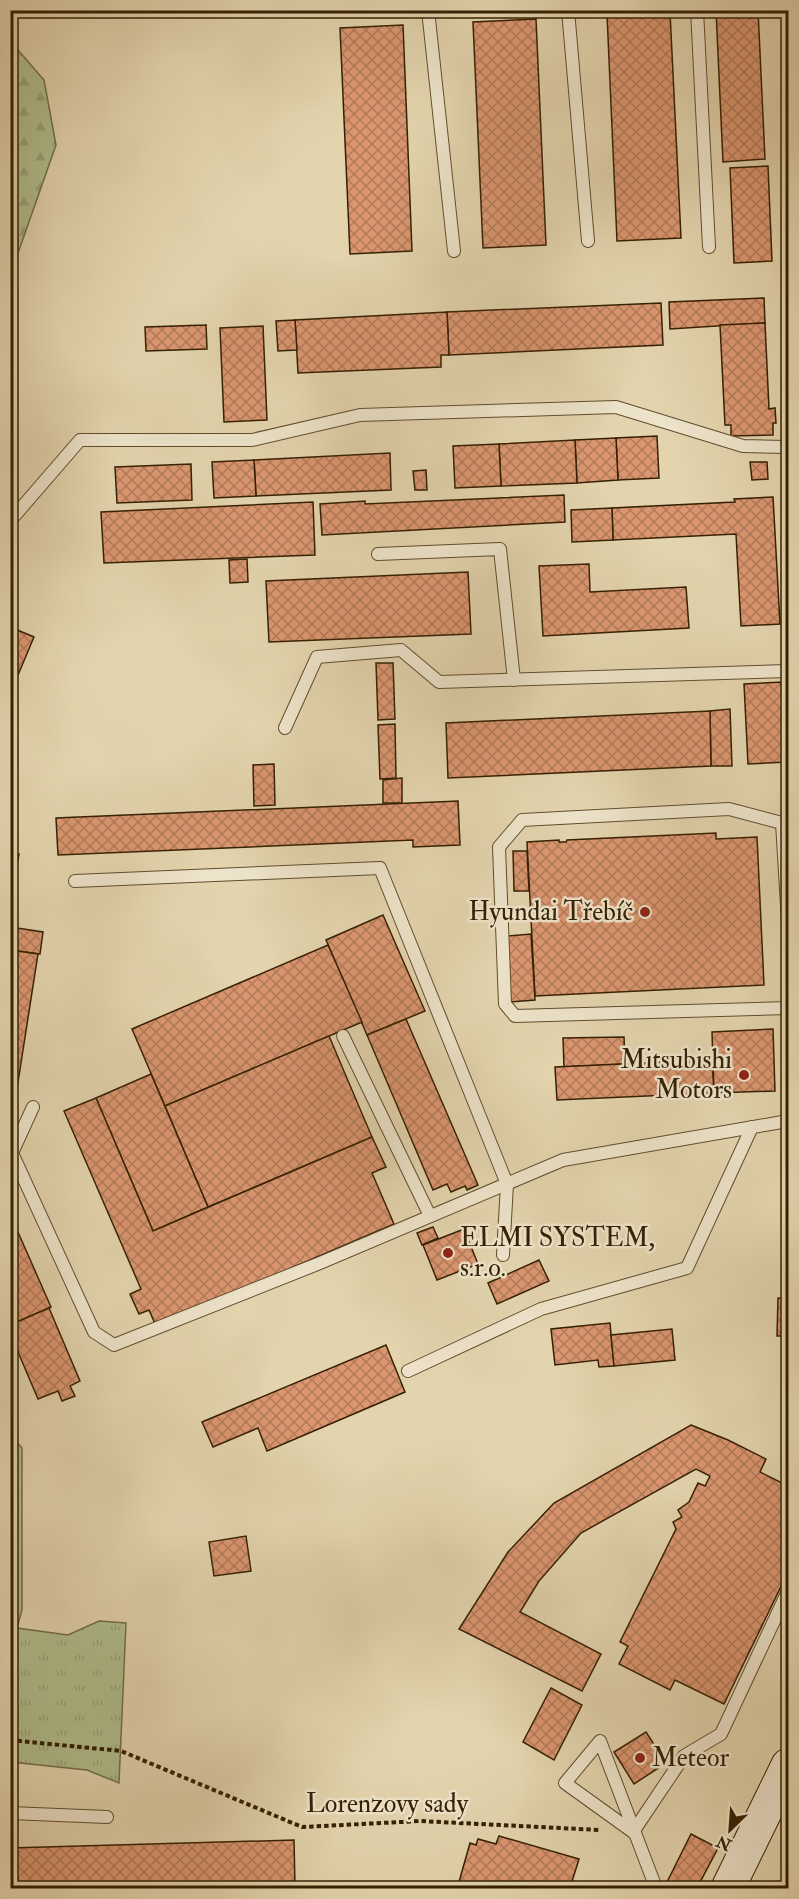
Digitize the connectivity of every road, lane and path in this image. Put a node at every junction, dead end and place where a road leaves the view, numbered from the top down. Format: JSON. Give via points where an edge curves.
{"nodes":[{"id":1,"x":428,"y":10,"type":"edge"},
{"id":2,"x":568,"y":10,"type":"edge"},
{"id":3,"x":697,"y":10,"type":"edge"},
{"id":4,"x":588,"y":241,"type":"dead end"},
{"id":5,"x":709,"y":247,"type":"dead end"},
{"id":6,"x":454,"y":250,"type":"dead end"},
{"id":7,"x":789,"y":447,"type":"edge"},
{"id":8,"x":10,"y":521,"type":"edge"},
{"id":9,"x":378,"y":554,"type":"dead end"},
{"id":10,"x":789,"y":671,"type":"edge"},
{"id":11,"x":514,"y":680,"type":"junction"},
{"id":12,"x":285,"y":728,"type":"dead end"},
{"id":13,"x":75,"y":881,"type":"dead end"},
{"id":14,"x":789,"y":921,"type":"edge"},
{"id":15,"x":789,"y":1008,"type":"edge"},
{"id":16,"x":343,"y":1036,"type":"dead end"},
{"id":17,"x":33,"y":1107,"type":"dead end"},
{"id":18,"x":789,"y":1121,"type":"edge"},
{"id":19,"x":752,"y":1127,"type":"junction"},
{"id":20,"x":507,"y":1184,"type":"junction"},
{"id":21,"x":430,"y":1216,"type":"junction"},
{"id":22,"x":503,"y":1256,"type":"dead end"},
{"id":23,"x":408,"y":1371,"type":"dead end"},
{"id":24,"x":789,"y":1591,"type":"edge"},
{"id":25,"x":10,"y":1740,"type":"edge"},
{"id":26,"x":789,"y":1765,"type":"edge"},
{"id":27,"x":10,"y":1813,"type":"edge"},
{"id":28,"x":106,"y":1817,"type":"dead end"},
{"id":29,"x":633,"y":1832,"type":"junction"},
{"id":30,"x":656,"y":1888,"type":"edge"},
{"id":31,"x":728,"y":1888,"type":"edge"}],
"edges":[{"from":1,"to":6,"type":"lane"},
{"from":2,"to":4,"type":"lane"},
{"from":3,"to":5,"type":"lane"},
{"from":7,"to":8,"type":"lane","via":[[743,446],[616,407],[360,415],[252,440],[80,440]]},
{"from":9,"to":11,"type":"lane","via":[[500,549]]},
{"from":10,"to":11,"type":"lane"},
{"from":11,"to":12,"type":"lane","via":[[439,682],[401,650],[317,657]]},
{"from":13,"to":20,"type":"lane","via":[[380,868]]},
{"from":14,"to":15,"type":"lane","via":[[782,823],[729,809],[522,820],[499,847],[505,1004],[515,1016]]},
{"from":16,"to":21,"type":"lane"},
{"from":17,"to":21,"type":"lane","via":[[12,1153],[94,1332],[114,1345]]},
{"from":18,"to":19,"type":"lane"},
{"from":19,"to":20,"type":"lane","via":[[563,1160]]},
{"from":19,"to":23,"type":"lane","via":[[687,1268],[541,1309]]},
{"from":20,"to":21,"type":"lane"},
{"from":20,"to":22,"type":"lane"},
{"from":24,"to":29,"type":"lane","via":[[721,1734],[684,1756]]},
{"from":25,"to":29,"type":"path","name":"Lorenzovy sady","via":[[121,1751],[302,1827],[421,1821]]},
{"from":26,"to":31,"type":"main road"},
{"from":27,"to":28,"type":"lane"},
{"from":29,"to":29,"type":"lane","via":[[600,1741],[565,1783]]},
{"from":29,"to":30,"type":"lane"}]}
